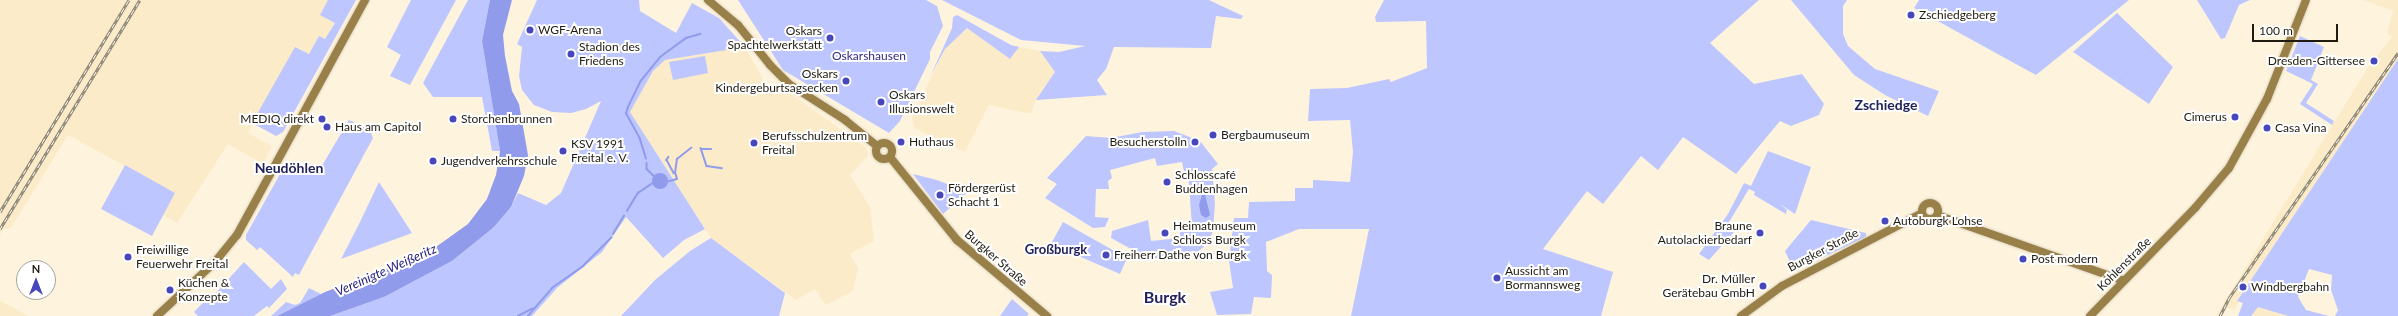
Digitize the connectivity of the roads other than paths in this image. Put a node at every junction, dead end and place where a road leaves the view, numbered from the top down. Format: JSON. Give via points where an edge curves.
{"nodes":[{"id":1,"x":365,"y":0,"type":"edge"},
{"id":2,"x":708,"y":0,"type":"edge"},
{"id":3,"x":2306,"y":0,"type":"edge"},
{"id":4,"x":1922,"y":213,"type":"junction"},
{"id":5,"x":1937,"y":215,"type":"junction"},
{"id":6,"x":2124,"y":281,"type":"junction"},
{"id":7,"x":157,"y":316,"type":"edge"},
{"id":8,"x":1047,"y":316,"type":"edge"},
{"id":9,"x":1741,"y":316,"type":"edge"},
{"id":10,"x":2090,"y":316,"type":"edge"}],
"edges":[{"from":1,"to":7,"type":"main road","via":[[237,235],[215,262]]},
{"from":2,"to":8,"type":"main road","name":"Burgker Straße","via":[[738,25],[789,84],[845,120],[877,146],[881,143],[889,144],[892,149],[890,157],[957,240]]},
{"from":3,"to":6,"type":"main road","name":"Kohlenstraße","via":[[2268,99],[2248,136],[2213,188]]},
{"from":4,"to":5,"type":"main road","name":"Burgker Straße","via":[[1930,220]]},
{"from":4,"to":5,"type":"main road","name":"Burgker Straße","via":[[1924,205],[1932,203],[1937,208]]},
{"from":4,"to":9,"type":"main road","name":"Burgker Straße","via":[[1782,286]]},
{"from":5,"to":6,"type":"main road","name":"Burgker Straße"},
{"from":6,"to":10,"type":"main road","name":"Kohlenstraße"}]}
